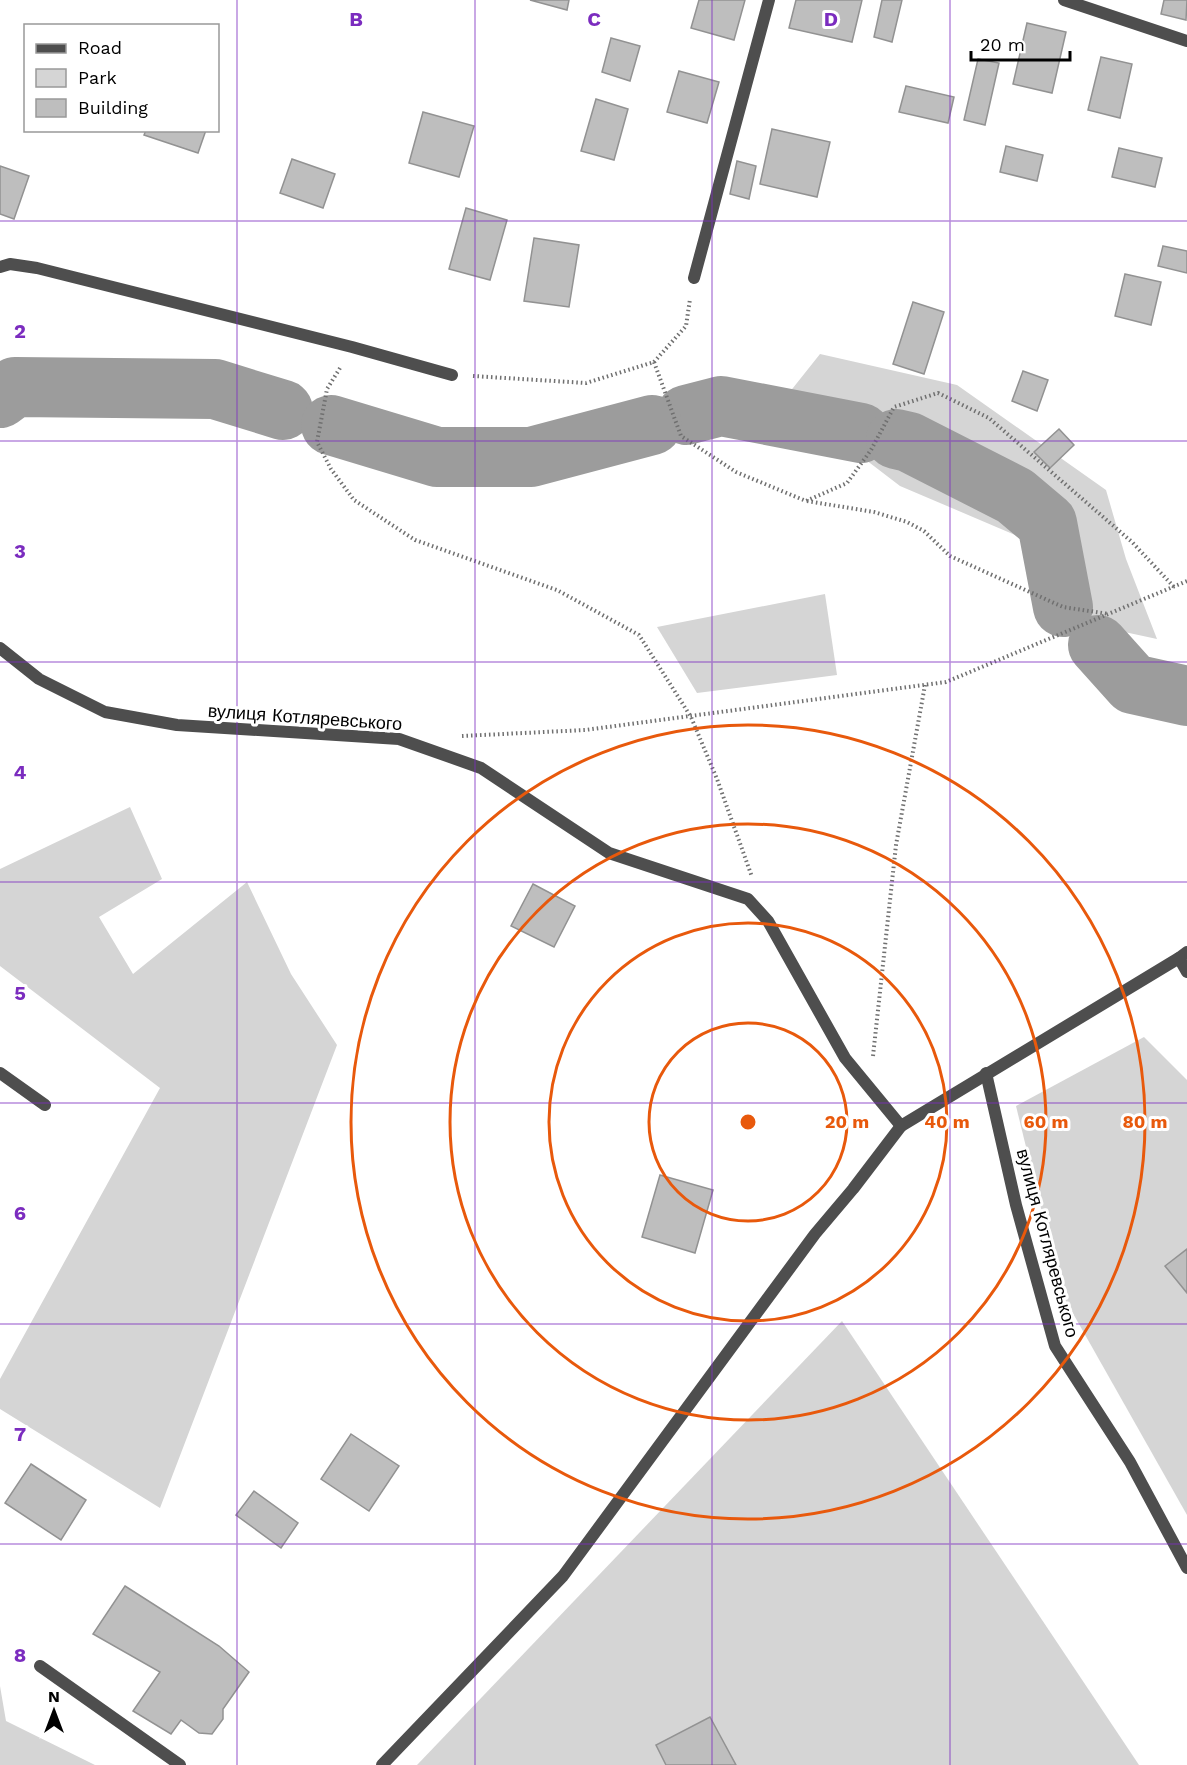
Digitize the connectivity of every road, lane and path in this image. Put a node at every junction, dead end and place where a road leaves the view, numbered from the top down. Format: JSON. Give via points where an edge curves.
{"nodes":[{"id":1,"x":769,"y":0,"type":"edge"},
{"id":2,"x":1064,"y":0,"type":"edge"},
{"id":3,"x":1187,"y":41,"type":"edge"},
{"id":4,"x":0,"y":267,"type":"edge"},
{"id":5,"x":694,"y":278,"type":"joint"},
{"id":6,"x":352,"y":347,"type":"junction"},
{"id":7,"x":654,"y":362,"type":"junction"},
{"id":8,"x":452,"y":375,"type":"joint"},
{"id":9,"x":806,"y":501,"type":"junction"},
{"id":10,"x":1187,"y":581,"type":"edge"},
{"id":11,"x":1180,"y":584,"type":"junction"},
{"id":12,"x":1174,"y":587,"type":"junction"},
{"id":13,"x":1187,"y":590,"type":"edge"},
{"id":14,"x":1110,"y":614,"type":"junction"},
{"id":15,"x":0,"y":648,"type":"edge"},
{"id":16,"x":925,"y":685,"type":"junction"},
{"id":17,"x":691,"y":717,"type":"junction"},
{"id":18,"x":457,"y":736,"type":"dead end"},
{"id":19,"x":768,"y":921,"type":"junction"},
{"id":20,"x":1183,"y":955,"type":"edge"},
{"id":21,"x":1187,"y":972,"type":"edge"},
{"id":22,"x":0,"y":1073,"type":"edge"},
{"id":23,"x":986,"y":1073,"type":"junction"},
{"id":24,"x":869,"y":1087,"type":"junction"},
{"id":25,"x":45,"y":1105,"type":"dead end"},
{"id":26,"x":901,"y":1126,"type":"junction"},
{"id":27,"x":1187,"y":1568,"type":"edge"},
{"id":28,"x":40,"y":1666,"type":"dead end"},
{"id":29,"x":180,"y":1765,"type":"edge"},
{"id":30,"x":382,"y":1765,"type":"edge"}],
"edges":[{"from":1,"to":5,"type":"street"},
{"from":2,"to":3,"type":"street"},
{"from":4,"to":6,"type":"street","via":[[10,264],[37,268]]},
{"from":5,"to":7,"type":"path","via":[[686,326]]},
{"from":6,"to":8,"type":"street"},
{"from":6,"to":17,"type":"path","via":[[327,389],[317,442],[354,500],[415,540],[557,590],[639,635]]},
{"from":7,"to":8,"type":"path","via":[[586,383]]},
{"from":7,"to":9,"type":"path","via":[[681,436],[736,472]]},
{"from":9,"to":12,"type":"path","via":[[847,483],[871,450],[894,407],[938,393],[988,418],[1132,542]]},
{"from":9,"to":14,"type":"path","via":[[874,512],[907,522],[924,531],[950,556],[1063,607]]},
{"from":10,"to":11,"type":"path"},
{"from":11,"to":12,"type":"path"},
{"from":11,"to":13,"type":"path"},
{"from":12,"to":14,"type":"path"},
{"from":14,"to":16,"type":"path","via":[[946,682]]},
{"from":15,"to":19,"type":"street","name":"вулиця Котляревського","via":[[39,679],[105,712],[177,725],[399,739],[471,764],[609,853],[748,899]]},
{"from":16,"to":17,"type":"path"},
{"from":16,"to":24,"type":"path","via":[[896,845]]},
{"from":17,"to":18,"type":"path","via":[[585,730]]},
{"from":17,"to":19,"type":"path"},
{"from":19,"to":24,"type":"street","name":"вулиця Котляревського","via":[[845,1058]]},
{"from":20,"to":21,"type":"street"},
{"from":20,"to":23,"type":"street"},
{"from":22,"to":25,"type":"street"},
{"from":23,"to":26,"type":"street"},
{"from":23,"to":27,"type":"street","name":"вулиця Котляревського","via":[[1016,1205],[1055,1346],[1130,1461]]},
{"from":24,"to":26,"type":"street","name":"вулиця Котляревського"},
{"from":26,"to":30,"type":"street","via":[[814,1234],[563,1576]]},
{"from":28,"to":29,"type":"street"}]}
